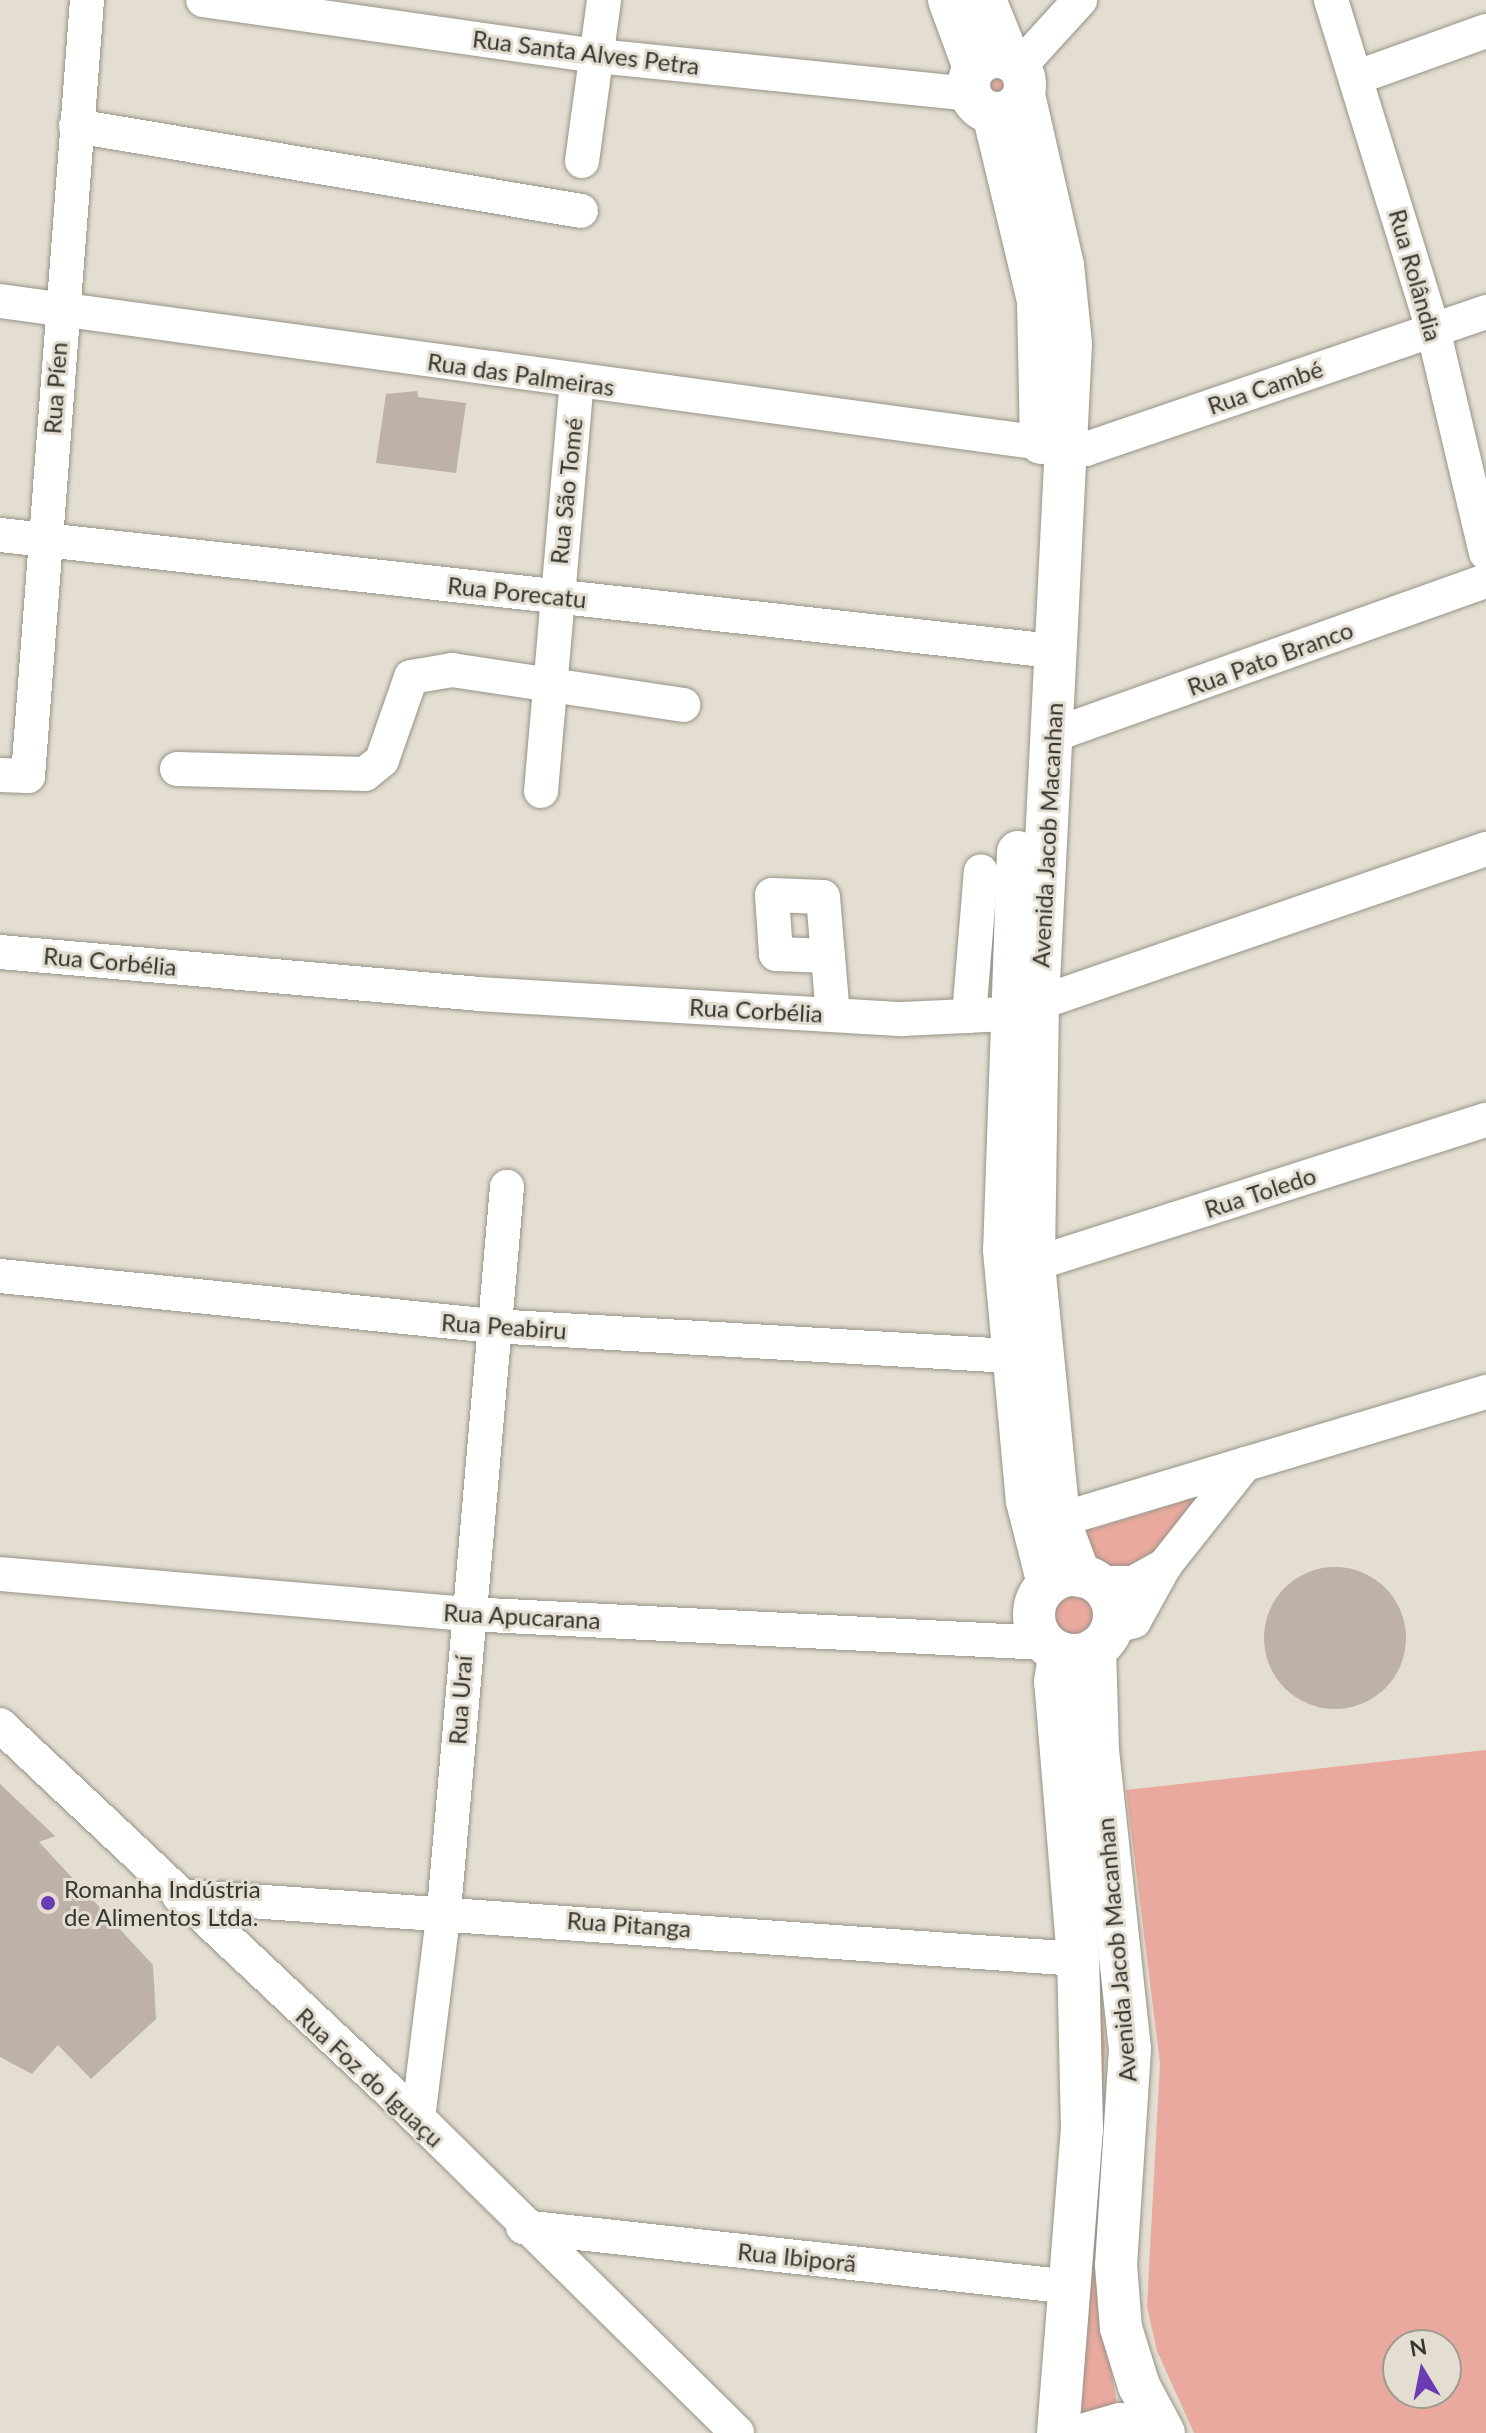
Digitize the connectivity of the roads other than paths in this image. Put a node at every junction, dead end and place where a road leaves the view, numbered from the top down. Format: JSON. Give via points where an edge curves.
{"nodes":[{"id":1,"x":87,"y":0,"type":"edge"},
{"id":2,"x":203,"y":0,"type":"edge"},
{"id":3,"x":604,"y":0,"type":"edge"},
{"id":4,"x":949,"y":0,"type":"edge"},
{"id":5,"x":985,"y":0,"type":"edge"},
{"id":6,"x":1080,"y":0,"type":"edge"},
{"id":7,"x":1331,"y":0,"type":"edge"},
{"id":8,"x":1486,"y":31,"type":"edge"},
{"id":9,"x":597,"y":56,"type":"junction"},
{"id":10,"x":1358,"y":77,"type":"junction"},
{"id":11,"x":998,"y":83,"type":"junction"},
{"id":12,"x":76,"y":126,"type":"junction"},
{"id":13,"x":582,"y":161,"type":"dead end"},
{"id":14,"x":581,"y":211,"type":"dead end"},
{"id":15,"x":0,"y":301,"type":"edge"},
{"id":16,"x":61,"y":310,"type":"junction"},
{"id":17,"x":1486,"y":312,"type":"edge"},
{"id":18,"x":1433,"y":329,"type":"junction"},
{"id":19,"x":577,"y":381,"type":"junction"},
{"id":20,"x":1055,"y":447,"type":"junction"},
{"id":21,"x":0,"y":535,"type":"edge"},
{"id":22,"x":44,"y":540,"type":"junction"},
{"id":23,"x":1486,"y":553,"type":"edge"},
{"id":24,"x":1486,"y":581,"type":"edge"},
{"id":25,"x":555,"y":596,"type":"junction"},
{"id":26,"x":1034,"y":649,"type":"junction"},
{"id":27,"x":550,"y":684,"type":"junction"},
{"id":28,"x":683,"y":705,"type":"dead end"},
{"id":29,"x":1053,"y":735,"type":"junction"},
{"id":30,"x":177,"y":769,"type":"dead end"},
{"id":31,"x":14,"y":776,"type":"edge"},
{"id":32,"x":541,"y":791,"type":"dead end"},
{"id":33,"x":1486,"y":849,"type":"edge"},
{"id":34,"x":981,"y":871,"type":"dead end"},
{"id":35,"x":0,"y":952,"type":"edge"},
{"id":36,"x":828,"y":956,"type":"dead end"},
{"id":37,"x":1005,"y":1011,"type":"junction"},
{"id":38,"x":833,"y":1015,"type":"junction"},
{"id":39,"x":1486,"y":1120,"type":"edge"},
{"id":40,"x":507,"y":1187,"type":"dead end"},
{"id":41,"x":1034,"y":1264,"type":"junction"},
{"id":42,"x":0,"y":1276,"type":"edge"},
{"id":43,"x":492,"y":1326,"type":"junction"},
{"id":44,"x":1010,"y":1356,"type":"junction"},
{"id":45,"x":1486,"y":1392,"type":"edge"},
{"id":46,"x":1245,"y":1464,"type":"junction"},
{"id":47,"x":1059,"y":1520,"type":"junction"},
{"id":48,"x":1165,"y":1565,"type":"junction"},
{"id":49,"x":0,"y":1574,"type":"edge"},
{"id":50,"x":1075,"y":1581,"type":"junction"},
{"id":51,"x":467,"y":1614,"type":"junction"},
{"id":52,"x":1078,"y":1643,"type":"junction"},
{"id":53,"x":0,"y":1725,"type":"edge"},
{"id":54,"x":179,"y":1896,"type":"junction"},
{"id":55,"x":444,"y":1910,"type":"junction"},
{"id":56,"x":1078,"y":1959,"type":"junction"},
{"id":57,"x":418,"y":2118,"type":"junction"},
{"id":58,"x":523,"y":2227,"type":"junction"},
{"id":59,"x":1071,"y":2287,"type":"junction"},
{"id":60,"x":737,"y":2433,"type":"edge"},
{"id":61,"x":1058,"y":2433,"type":"edge"},
{"id":62,"x":1089,"y":2433,"type":"edge"},
{"id":63,"x":1143,"y":2433,"type":"edge"},
{"id":64,"x":1164,"y":2433,"type":"edge"}],
"edges":[{"from":1,"to":12,"type":"street","name":"Rua Píen"},
{"from":2,"to":9,"type":"street","name":"Rua Santa Alves Petra"},
{"from":3,"to":9,"type":"street"},
{"from":4,"to":11,"type":"main road","name":"Avenida Jacob Macanhan"},
{"from":5,"to":11,"type":"main road","name":"Avenida Jacob Macanhan"},
{"from":6,"to":11,"type":"street"},
{"from":7,"to":10,"type":"street","name":"Rua Rolândia"},
{"from":8,"to":10,"type":"street"},
{"from":9,"to":11,"type":"street","name":"Rua Santa Alves Petra"},
{"from":9,"to":13,"type":"street"},
{"from":10,"to":18,"type":"street","name":"Rua Rolândia"},
{"from":11,"to":20,"type":"main road","name":"Avenida Jacob Macanhan","via":[[1038,300]]},
{"from":12,"to":14,"type":"street"},
{"from":12,"to":16,"type":"street","name":"Rua Píen"},
{"from":15,"to":16,"type":"street","name":"Rua das Palmeiras"},
{"from":16,"to":19,"type":"street","name":"Rua das Palmeiras"},
{"from":16,"to":22,"type":"street","name":"Rua Píen"},
{"from":17,"to":18,"type":"street","name":"Rua Cambé"},
{"from":18,"to":20,"type":"street","name":"Rua Cambé","via":[[1086,449]]},
{"from":18,"to":23,"type":"street","name":"Rua Rolândia"},
{"from":19,"to":20,"type":"street","name":"Rua das Palmeiras"},
{"from":19,"to":25,"type":"street","name":"Rua São Tomé"},
{"from":20,"to":26,"type":"main road","name":"Avenida Jacob Macanhan"},
{"from":20,"to":29,"type":"main road","name":"Avenida Jacob Macanhan"},
{"from":21,"to":22,"type":"street","name":"Rua Porecatu"},
{"from":22,"to":25,"type":"street","name":"Rua Porecatu"},
{"from":22,"to":31,"type":"street","name":"Rua Píen"},
{"from":24,"to":29,"type":"street","name":"Rua Pato Branco"},
{"from":25,"to":26,"type":"street","name":"Rua Porecatu"},
{"from":25,"to":27,"type":"street","name":"Rua São Tomé"},
{"from":26,"to":37,"type":"main road","name":"Avenida Jacob Macanhan"},
{"from":27,"to":28,"type":"street"},
{"from":27,"to":30,"type":"street","via":[[452,670],[411,677],[382,760],[365,774]]},
{"from":27,"to":32,"type":"street","name":"Rua São Tomé"},
{"from":29,"to":37,"type":"main road","name":"Avenida Jacob Macanhan"},
{"from":33,"to":37,"type":"street","name":"Rua Corbélia"},
{"from":34,"to":37,"type":"street"},
{"from":35,"to":38,"type":"street","name":"Rua Corbélia","via":[[478,994]]},
{"from":36,"to":38,"type":"street"},
{"from":37,"to":38,"type":"street","name":"Rua Corbélia"},
{"from":37,"to":41,"type":"main road","name":"Avenida Jacob Macanhan"},
{"from":37,"to":44,"type":"main road","name":"Avenida Jacob Macanhan"},
{"from":39,"to":41,"type":"street","name":"Rua Toledo"},
{"from":40,"to":43,"type":"street","name":"Rua Uraí"},
{"from":41,"to":47,"type":"main road","name":"Avenida Jacob Macanhan"},
{"from":42,"to":43,"type":"street","name":"Rua Peabiru"},
{"from":43,"to":44,"type":"street","name":"Rua Peabiru"},
{"from":43,"to":51,"type":"street","name":"Rua Uraí"},
{"from":44,"to":50,"type":"main road","name":"Avenida Jacob Macanhan","via":[[1033,1539]]},
{"from":45,"to":46,"type":"street"},
{"from":46,"to":47,"type":"street"},
{"from":46,"to":48,"type":"street"},
{"from":47,"to":50,"type":"main road","name":"Avenida Jacob Macanhan"},
{"from":48,"to":50,"type":"street","via":[[1133,1583]]},
{"from":48,"to":52,"type":"street","via":[[1134,1621]]},
{"from":49,"to":51,"type":"street","name":"Rua Apucarana"},
{"from":50,"to":52,"type":"main road","via":[[1111,1600]]},
{"from":50,"to":52,"type":"main road","via":[[1034,1618]]},
{"from":51,"to":52,"type":"street","name":"Rua Apucarana"},
{"from":51,"to":55,"type":"street","name":"Rua Uraí"},
{"from":52,"to":56,"type":"main road","name":"Avenida Jacob Macanhan","via":[[1055,1682]]},
{"from":52,"to":64,"type":"main road","name":"Avenida Jacob Macanhan","via":[[1098,1750],[1130,2049],[1116,2265],[1121,2328],[1139,2386]]},
{"from":53,"to":54,"type":"street","name":"Rua Foz do Iguaçu"},
{"from":54,"to":55,"type":"street","name":"Rua Pitanga"},
{"from":54,"to":57,"type":"street","name":"Rua Foz do Iguaçu"},
{"from":55,"to":56,"type":"street","name":"Rua Pitanga"},
{"from":55,"to":57,"type":"street","name":"Rua Uraí"},
{"from":56,"to":59,"type":"main road","name":"Avenida Jacob Macanhan","via":[[1082,2129]]},
{"from":57,"to":58,"type":"street","name":"Rua Foz do Iguaçu"},
{"from":58,"to":59,"type":"street","name":"Rua Ibiporã"},
{"from":58,"to":60,"type":"street","name":"Rua Foz do Iguaçu"},
{"from":59,"to":61,"type":"main road","name":"Avenida Jacob Macanhan"},
{"from":62,"to":63,"type":"main road","via":[[1120,2424]]}]}
